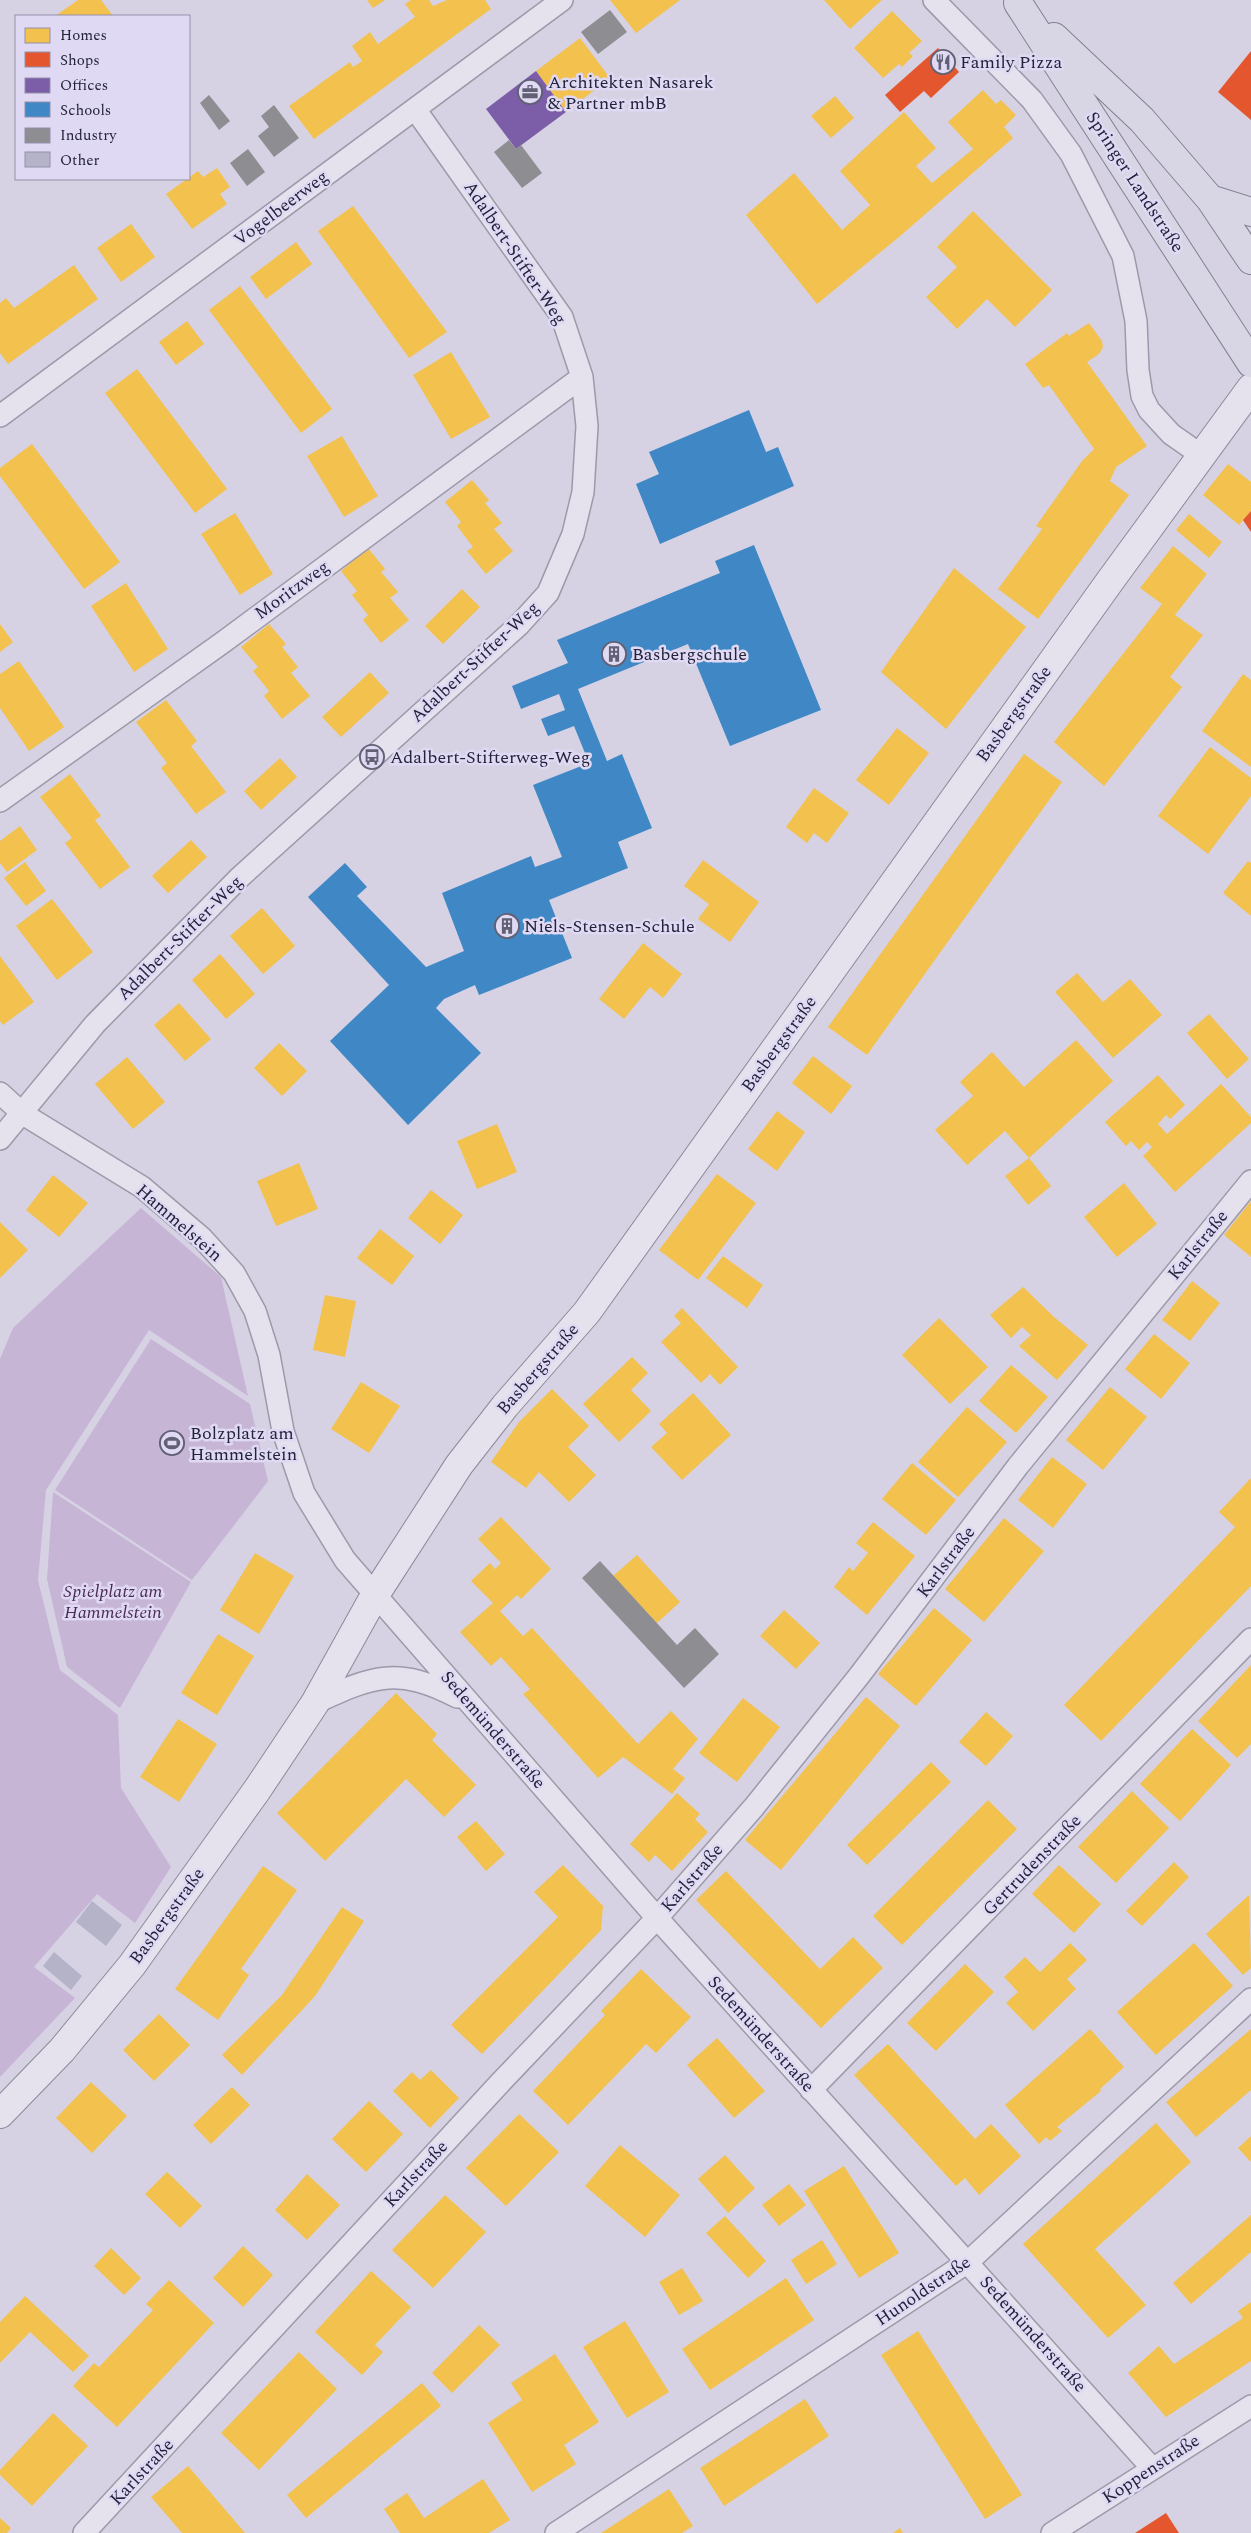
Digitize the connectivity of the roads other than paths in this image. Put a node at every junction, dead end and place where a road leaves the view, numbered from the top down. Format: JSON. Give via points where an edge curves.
{"nodes":[{"id":1,"x":562,"y":0,"type":"edge"},
{"id":2,"x":934,"y":0,"type":"edge"},
{"id":3,"x":1017,"y":1,"type":"edge"},
{"id":4,"x":415,"y":109,"type":"junction"},
{"id":5,"x":1210,"y":199,"type":"junction"},
{"id":6,"x":1251,"y":212,"type":"edge"},
{"id":7,"x":1251,"y":260,"type":"edge"},
{"id":8,"x":1251,"y":363,"type":"edge"},
{"id":9,"x":582,"y":377,"type":"junction"},
{"id":10,"x":1251,"y":388,"type":"edge"},
{"id":11,"x":0,"y":416,"type":"edge"},
{"id":12,"x":1201,"y":455,"type":"junction"},
{"id":13,"x":0,"y":801,"type":"edge"},
{"id":14,"x":0,"y":1093,"type":"edge"},
{"id":15,"x":23,"y":1114,"type":"junction"},
{"id":16,"x":0,"y":1139,"type":"edge"},
{"id":17,"x":1251,"y":1180,"type":"edge"},
{"id":18,"x":375,"y":1595,"type":"junction"},
{"id":19,"x":1251,"y":1639,"type":"edge"},
{"id":20,"x":315,"y":1703,"type":"junction"},
{"id":21,"x":471,"y":1704,"type":"junction"},
{"id":22,"x":657,"y":1918,"type":"junction"},
{"id":23,"x":1251,"y":1999,"type":"edge"},
{"id":24,"x":811,"y":2090,"type":"junction"},
{"id":25,"x":0,"y":2114,"type":"edge"},
{"id":26,"x":968,"y":2262,"type":"junction"},
{"id":27,"x":1251,"y":2406,"type":"edge"},
{"id":28,"x":1152,"y":2468,"type":"junction"},
{"id":29,"x":84,"y":2533,"type":"edge"},
{"id":30,"x":556,"y":2533,"type":"edge"},
{"id":31,"x":1052,"y":2533,"type":"edge"}],
"edges":[{"from":1,"to":4,"type":"street","name":"Vogelbeerweg"},
{"from":2,"to":12,"type":"street","via":[[1032,100],[1070,154],[1123,256],[1136,321],[1142,396],[1149,410],[1171,434]]},
{"from":3,"to":5,"type":"main road","name":"Springer Landstraße","via":[[1142,120]]},
{"from":3,"to":8,"type":"main road","name":"Springer Landstraße"},
{"from":4,"to":9,"type":"street","name":"Adalbert-Stifter-Weg","via":[[562,317]]},
{"from":4,"to":11,"type":"street","name":"Vogelbeerweg"},
{"from":5,"to":6,"type":"main road"},
{"from":5,"to":7,"type":"main road","name":"Springer Landstraße"},
{"from":9,"to":13,"type":"street","name":"Moritzweg","via":[[222,643]]},
{"from":9,"to":15,"type":"street","name":"Adalbert-Stifter-Weg","via":[[587,426],[583,492],[573,534],[548,593],[519,625],[239,878],[96,1024]]},
{"from":10,"to":12,"type":"main road","name":"Basbergstraße"},
{"from":12,"to":18,"type":"main road","name":"Basbergstraße","via":[[587,1312],[505,1406],[459,1465]]},
{"from":14,"to":15,"type":"street","name":"Hammelstein"},
{"from":15,"to":16,"type":"street","name":"Adalbert-Stifter-Weg"},
{"from":15,"to":18,"type":"street","name":"Hammelstein","via":[[142,1187],[202,1238],[234,1272],[255,1311],[269,1355],[283,1431],[304,1494],[337,1549]]},
{"from":17,"to":22,"type":"street","name":"Karlstraße","via":[[1018,1466],[766,1794]]},
{"from":18,"to":20,"type":"main road","name":"Basbergstraße"},
{"from":18,"to":21,"type":"street","name":"Sedemünderstraße"},
{"from":19,"to":24,"type":"street","name":"Gertrudenstraße"},
{"from":20,"to":21,"type":"street","via":[[353,1685],[395,1676],[431,1683]]},
{"from":20,"to":25,"type":"main road","name":"Basbergstraße","via":[[132,1965],[62,2050]]},
{"from":21,"to":22,"type":"street","name":"Sedemünderstraße"},
{"from":22,"to":24,"type":"street","name":"Sedemünderstraße"},
{"from":22,"to":29,"type":"street","name":"Karlstraße"},
{"from":23,"to":26,"type":"street","name":"Hunoldstraße"},
{"from":24,"to":26,"type":"street","name":"Sedemünderstraße"},
{"from":26,"to":28,"type":"street","name":"Sedemünderstraße"},
{"from":26,"to":30,"type":"street","name":"Hunoldstraße"},
{"from":27,"to":28,"type":"street","name":"Koppenstraße"},
{"from":28,"to":31,"type":"street","name":"Koppenstraße"}]}
